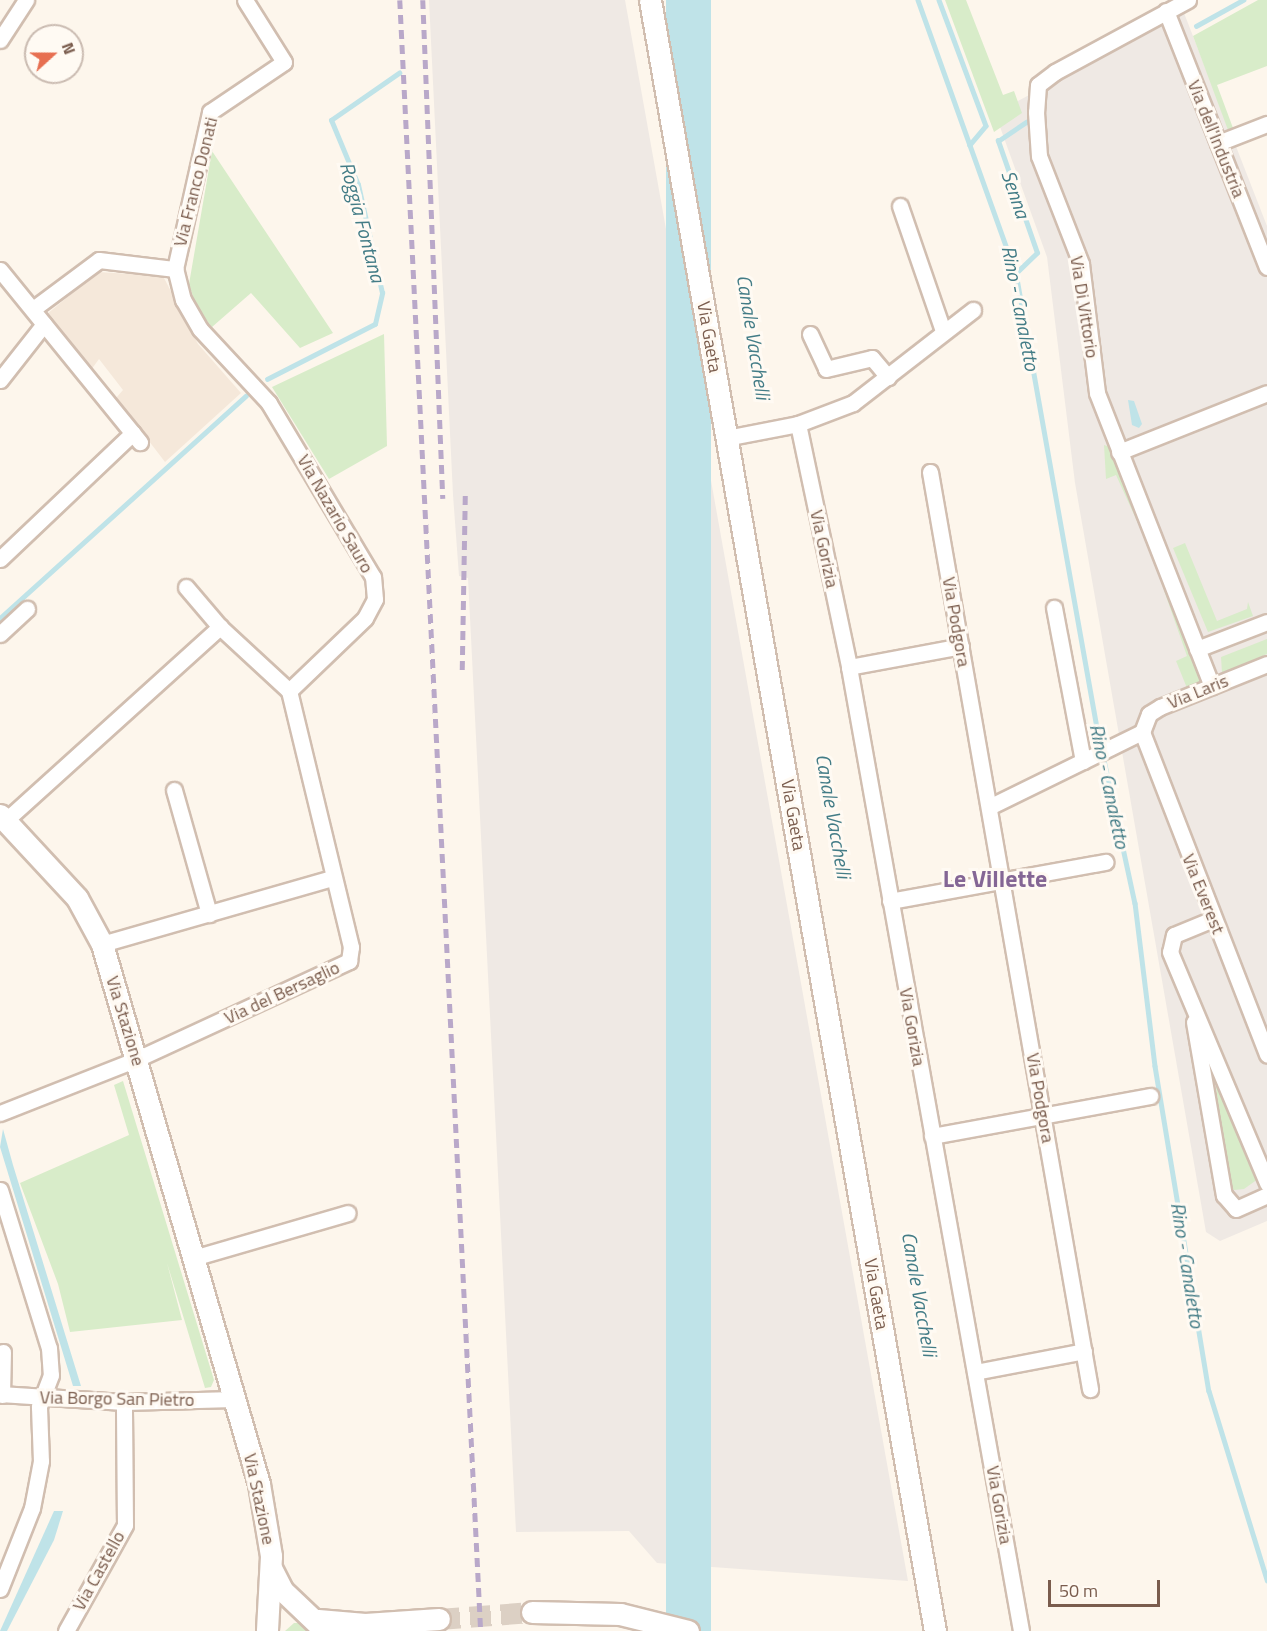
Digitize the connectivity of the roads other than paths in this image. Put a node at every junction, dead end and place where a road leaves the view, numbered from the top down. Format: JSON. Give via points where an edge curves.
{"nodes":[{"id":1,"x":26,"y":0,"type":"edge"},
{"id":2,"x":245,"y":0,"type":"edge"},
{"id":3,"x":650,"y":0,"type":"edge"},
{"id":4,"x":1188,"y":0,"type":"edge"},
{"id":5,"x":1166,"y":11,"type":"junction"},
{"id":6,"x":0,"y":40,"type":"edge"},
{"id":7,"x":1267,"y":124,"type":"edge"},
{"id":8,"x":1218,"y":143,"type":"junction"},
{"id":9,"x":900,"y":206,"type":"dead end"},
{"id":10,"x":1267,"y":267,"type":"edge"},
{"id":11,"x":175,"y":269,"type":"junction"},
{"id":12,"x":0,"y":270,"type":"edge"},
{"id":13,"x":33,"y":309,"type":"junction"},
{"id":14,"x":973,"y":310,"type":"dead end"},
{"id":15,"x":44,"y":324,"type":"junction"},
{"id":16,"x":943,"y":331,"type":"junction"},
{"id":17,"x":810,"y":334,"type":"dead end"},
{"id":18,"x":888,"y":377,"type":"junction"},
{"id":19,"x":0,"y":380,"type":"edge"},
{"id":20,"x":1267,"y":393,"type":"edge"},
{"id":21,"x":264,"y":398,"type":"joint"},
{"id":22,"x":793,"y":425,"type":"junction"},
{"id":23,"x":736,"y":435,"type":"junction"},
{"id":24,"x":1119,"y":452,"type":"junction"},
{"id":25,"x":930,"y":472,"type":"dead end"},
{"id":26,"x":0,"y":559,"type":"edge"},
{"id":27,"x":186,"y":587,"type":"dead end"},
{"id":28,"x":1054,"y":608,"type":"dead end"},
{"id":29,"x":27,"y":609,"type":"dead end"},
{"id":30,"x":1267,"y":622,"type":"edge"},
{"id":31,"x":220,"y":627,"type":"junction"},
{"id":32,"x":0,"y":634,"type":"edge"},
{"id":33,"x":961,"y":646,"type":"junction"},
{"id":34,"x":1197,"y":649,"type":"junction"},
{"id":35,"x":1267,"y":664,"type":"edge"},
{"id":36,"x":849,"y":667,"type":"junction"},
{"id":37,"x":1212,"y":686,"type":"junction"},
{"id":38,"x":290,"y":691,"type":"junction"},
{"id":39,"x":1142,"y":732,"type":"junction"},
{"id":40,"x":1083,"y":761,"type":"junction"},
{"id":41,"x":174,"y":790,"type":"dead end"},
{"id":42,"x":989,"y":807,"type":"junction"},
{"id":43,"x":3,"y":818,"type":"edge"},
{"id":44,"x":1105,"y":862,"type":"dead end"},
{"id":45,"x":332,"y":878,"type":"junction"},
{"id":46,"x":1002,"y":881,"type":"junction"},
{"id":47,"x":890,"y":901,"type":"junction"},
{"id":48,"x":209,"y":914,"type":"junction"},
{"id":49,"x":1213,"y":919,"type":"junction"},
{"id":50,"x":102,"y":944,"type":"junction"},
{"id":51,"x":1190,"y":1001,"type":"junction"},
{"id":52,"x":1267,"y":1055,"type":"edge"},
{"id":53,"x":137,"y":1059,"type":"junction"},
{"id":54,"x":1220,"y":1063,"type":"junction"},
{"id":55,"x":1202,"y":1067,"type":"junction"},
{"id":56,"x":1150,"y":1096,"type":"dead end"},
{"id":57,"x":0,"y":1113,"type":"edge"},
{"id":58,"x":1043,"y":1116,"type":"junction"},
{"id":59,"x":932,"y":1136,"type":"junction"},
{"id":60,"x":1267,"y":1183,"type":"edge"},
{"id":61,"x":0,"y":1190,"type":"edge"},
{"id":62,"x":1267,"y":1195,"type":"edge"},
{"id":63,"x":348,"y":1214,"type":"dead end"},
{"id":64,"x":193,"y":1258,"type":"junction"},
{"id":65,"x":1084,"y":1350,"type":"junction"},
{"id":66,"x":3,"y":1352,"type":"dead end"},
{"id":67,"x":975,"y":1372,"type":"junction"},
{"id":68,"x":1090,"y":1389,"type":"dead end"},
{"id":69,"x":1,"y":1395,"type":"edge"},
{"id":70,"x":41,"y":1398,"type":"junction"},
{"id":71,"x":234,"y":1399,"type":"junction"},
{"id":72,"x":124,"y":1402,"type":"junction"},
{"id":73,"x":271,"y":1568,"type":"junction"},
{"id":74,"x":0,"y":1589,"type":"edge"},
{"id":75,"x":532,"y":1612,"type":"tunnel mouth"},
{"id":76,"x":439,"y":1619,"type":"tunnel mouth"},
{"id":77,"x":319,"y":1622,"type":"edge"},
{"id":78,"x":360,"y":1628,"type":"edge"},
{"id":79,"x":66,"y":1631,"type":"edge"},
{"id":80,"x":267,"y":1631,"type":"edge"},
{"id":81,"x":274,"y":1631,"type":"edge"},
{"id":82,"x":688,"y":1631,"type":"edge"},
{"id":83,"x":935,"y":1631,"type":"edge"},
{"id":84,"x":1021,"y":1631,"type":"edge"}],
"edges":[{"from":1,"to":6,"type":"street"},
{"from":2,"to":11,"type":"street","name":"Via Franco Donati","via":[[284,63],[210,112]]},
{"from":3,"to":23,"type":"main road","name":"Via Gaeta"},
{"from":4,"to":5,"type":"street","name":"Via Di Vittorio"},
{"from":5,"to":8,"type":"street","name":"Via dell'Industria"},
{"from":5,"to":24,"type":"street","name":"Via Di Vittorio","via":[[1055,72],[1036,95],[1039,156],[1081,264],[1097,393]]},
{"from":7,"to":8,"type":"street"},
{"from":8,"to":10,"type":"street","name":"Via dell'Industria"},
{"from":9,"to":16,"type":"street"},
{"from":11,"to":13,"type":"street","name":"Via Franco Donati","via":[[99,260]]},
{"from":11,"to":21,"type":"street","name":"Via Franco Donati","via":[[183,300],[200,328]]},
{"from":12,"to":13,"type":"street"},
{"from":13,"to":15,"type":"street"},
{"from":14,"to":16,"type":"street"},
{"from":15,"to":19,"type":"street"},
{"from":15,"to":26,"type":"street","via":[[136,438]]},
{"from":16,"to":18,"type":"street"},
{"from":17,"to":18,"type":"street","via":[[826,369],[872,358]]},
{"from":18,"to":22,"type":"street","via":[[853,403]]},
{"from":20,"to":24,"type":"street"},
{"from":21,"to":38,"type":"street","name":"Via Nazario Sauro","via":[[369,567],[375,588],[365,618]]},
{"from":22,"to":23,"type":"street"},
{"from":22,"to":36,"type":"street","name":"Via Gorizia"},
{"from":23,"to":83,"type":"main road","name":"Via Gaeta"},
{"from":24,"to":34,"type":"street","name":"Via Di Vittorio"},
{"from":25,"to":33,"type":"street","name":"Via Podgora"},
{"from":27,"to":31,"type":"street"},
{"from":28,"to":40,"type":"street"},
{"from":29,"to":32,"type":"street"},
{"from":30,"to":34,"type":"street"},
{"from":31,"to":38,"type":"street"},
{"from":31,"to":43,"type":"street"},
{"from":33,"to":36,"type":"street"},
{"from":33,"to":42,"type":"street","name":"Via Podgora"},
{"from":34,"to":37,"type":"street","name":"Via Di Vittorio"},
{"from":35,"to":37,"type":"street","name":"Via Laris"},
{"from":36,"to":47,"type":"street","name":"Via Gorizia"},
{"from":37,"to":39,"type":"street","name":"Via Laris","via":[[1149,714]]},
{"from":38,"to":45,"type":"street"},
{"from":39,"to":40,"type":"street"},
{"from":39,"to":49,"type":"street","name":"Via Everest"},
{"from":40,"to":42,"type":"street"},
{"from":41,"to":48,"type":"street"},
{"from":42,"to":46,"type":"street","name":"Via Podgora"},
{"from":43,"to":50,"type":"main road","name":"Via Stazione","via":[[77,898]]},
{"from":44,"to":46,"type":"street"},
{"from":45,"to":48,"type":"street"},
{"from":45,"to":53,"type":"street","name":"Via del Bersaglio","via":[[351,947],[349,961]]},
{"from":46,"to":47,"type":"street"},
{"from":46,"to":58,"type":"street","name":"Via Podgora"},
{"from":47,"to":59,"type":"street","name":"Via Gorizia"},
{"from":48,"to":50,"type":"street"},
{"from":49,"to":51,"type":"street","via":[[1170,942]]},
{"from":49,"to":52,"type":"street","name":"Via Everest"},
{"from":50,"to":53,"type":"main road","name":"Via Stazione"},
{"from":51,"to":54,"type":"street"},
{"from":51,"to":55,"type":"street"},
{"from":53,"to":57,"type":"street"},
{"from":53,"to":64,"type":"main road","name":"Via Stazione"},
{"from":54,"to":55,"type":"street"},
{"from":54,"to":60,"type":"street"},
{"from":55,"to":62,"type":"street","via":[[1228,1206],[1236,1209]]},
{"from":56,"to":58,"type":"street"},
{"from":58,"to":59,"type":"street"},
{"from":58,"to":65,"type":"street","name":"Via Podgora"},
{"from":59,"to":67,"type":"street","name":"Via Gorizia"},
{"from":61,"to":70,"type":"street","via":[[49,1348],[51,1375]]},
{"from":63,"to":64,"type":"street"},
{"from":64,"to":71,"type":"main road","name":"Via Stazione"},
{"from":65,"to":67,"type":"street"},
{"from":65,"to":68,"type":"street","name":"Via Podgora"},
{"from":66,"to":69,"type":"street"},
{"from":67,"to":84,"type":"street","name":"Via Gorizia"},
{"from":69,"to":70,"type":"street","name":"Via Borgo San Pietro"},
{"from":70,"to":72,"type":"street","name":"Via Borgo San Pietro"},
{"from":70,"to":74,"type":"street","via":[[41,1461],[33,1508]]},
{"from":71,"to":72,"type":"street","name":"Via Borgo San Pietro"},
{"from":71,"to":73,"type":"main road","name":"Via Stazione","via":[[266,1515]]},
{"from":72,"to":79,"type":"street","name":"Via Castello","via":[[125,1525]]},
{"from":73,"to":77,"type":"main road","name":"Via Stazione","via":[[282,1590]]},
{"from":73,"to":80,"type":"main road","name":"Via Stazione"},
{"from":75,"to":82,"type":"main road","via":[[621,1614]]},
{"from":76,"to":78,"type":"main road"},
{"from":77,"to":78,"type":"main road"},
{"from":77,"to":81,"type":"main road","via":[[289,1615]]}]}
